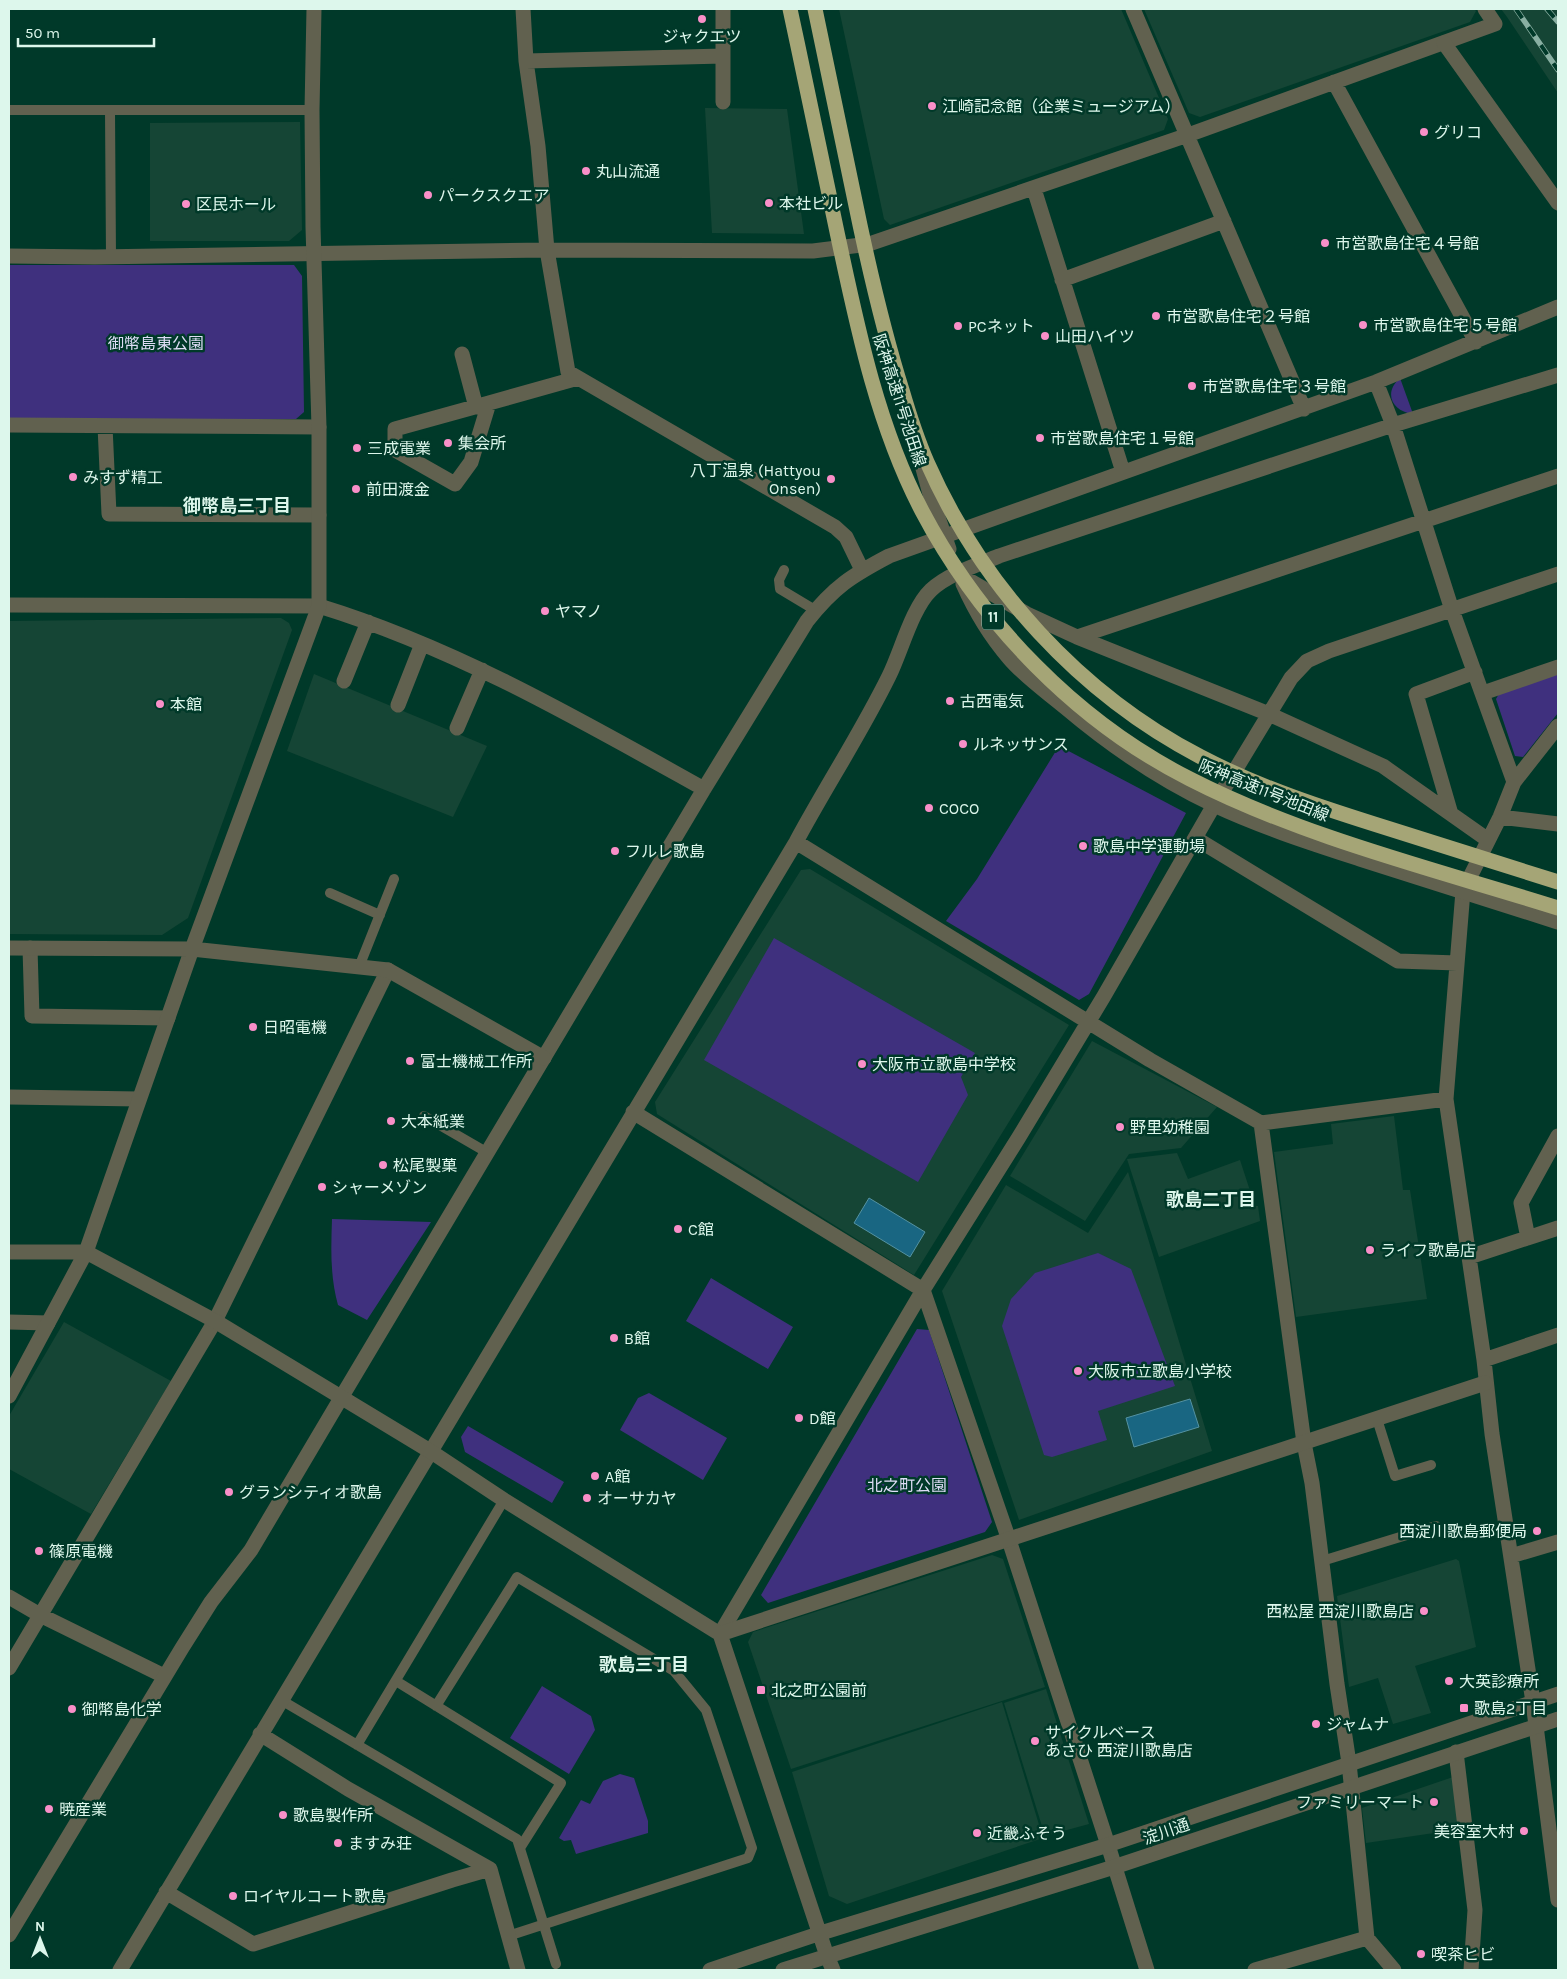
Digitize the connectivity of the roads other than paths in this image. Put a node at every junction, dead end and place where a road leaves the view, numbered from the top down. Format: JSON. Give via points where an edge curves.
{"nodes":[{"id":1,"x":314,"y":9,"type":"edge"},
{"id":2,"x":523,"y":9,"type":"edge"},
{"id":3,"x":723,"y":9,"type":"edge"},
{"id":4,"x":790,"y":9,"type":"edge"},
{"id":5,"x":815,"y":9,"type":"edge"},
{"id":6,"x":820,"y":9,"type":"edge"},
{"id":7,"x":1133,"y":9,"type":"edge"},
{"id":8,"x":1485,"y":9,"type":"edge"},
{"id":9,"x":1444,"y":43,"type":"junction"},
{"id":10,"x":723,"y":56,"type":"junction"},
{"id":11,"x":526,"y":61,"type":"junction"},
{"id":12,"x":1334,"y":82,"type":"junction"},
{"id":13,"x":723,"y":102,"type":"dead end"},
{"id":14,"x":9,"y":110,"type":"edge"},
{"id":15,"x":312,"y":110,"type":"junction"},
{"id":16,"x":110,"y":111,"type":"junction"},
{"id":17,"x":1188,"y":135,"type":"junction"},
{"id":18,"x":1034,"y":189,"type":"junction"},
{"id":19,"x":1558,"y":202,"type":"edge"},
{"id":20,"x":1224,"y":221,"type":"junction"},
{"id":21,"x":869,"y":244,"type":"junction"},
{"id":22,"x":547,"y":250,"type":"junction"},
{"id":23,"x":315,"y":253,"type":"junction"},
{"id":24,"x":9,"y":256,"type":"edge"},
{"id":25,"x":111,"y":257,"type":"junction"},
{"id":26,"x":1062,"y":280,"type":"junction"},
{"id":27,"x":1558,"y":307,"type":"edge"},
{"id":28,"x":1476,"y":342,"type":"junction"},
{"id":29,"x":462,"y":354,"type":"dead end"},
{"id":30,"x":1558,"y":375,"type":"edge"},
{"id":31,"x":578,"y":378,"type":"junction"},
{"id":32,"x":1376,"y":382,"type":"junction"},
{"id":33,"x":482,"y":405,"type":"junction"},
{"id":34,"x":1304,"y":409,"type":"junction"},
{"id":35,"x":9,"y":425,"type":"edge"},
{"id":36,"x":1393,"y":425,"type":"junction"},
{"id":37,"x":105,"y":426,"type":"junction"},
{"id":38,"x":319,"y":426,"type":"junction"},
{"id":39,"x":1123,"y":472,"type":"junction"},
{"id":40,"x":1558,"y":476,"type":"edge"},
{"id":41,"x":320,"y":515,"type":"junction"},
{"id":42,"x":1424,"y":521,"type":"junction"},
{"id":43,"x":944,"y":536,"type":"junction"},
{"id":44,"x":784,"y":570,"type":"dead end"},
{"id":45,"x":862,"y":570,"type":"junction"},
{"id":46,"x":958,"y":574,"type":"junction"},
{"id":47,"x":1558,"y":574,"type":"edge"},
{"id":48,"x":9,"y":605,"type":"edge"},
{"id":49,"x":320,"y":606,"type":"junction"},
{"id":50,"x":815,"y":610,"type":"junction"},
{"id":51,"x":1452,"y":610,"type":"junction"},
{"id":52,"x":368,"y":622,"type":"junction"},
{"id":53,"x":1076,"y":637,"type":"junction"},
{"id":54,"x":422,"y":644,"type":"junction"},
{"id":55,"x":1558,"y":667,"type":"edge"},
{"id":56,"x":482,"y":670,"type":"junction"},
{"id":57,"x":1475,"y":672,"type":"junction"},
{"id":58,"x":344,"y":681,"type":"dead end"},
{"id":59,"x":1483,"y":693,"type":"junction"},
{"id":60,"x":398,"y":705,"type":"dead end"},
{"id":61,"x":1268,"y":714,"type":"junction"},
{"id":62,"x":1558,"y":726,"type":"edge"},
{"id":63,"x":457,"y":728,"type":"dead end"},
{"id":64,"x":1514,"y":782,"type":"junction"},
{"id":65,"x":704,"y":789,"type":"junction"},
{"id":66,"x":1214,"y":805,"type":"junction"},
{"id":67,"x":1451,"y":814,"type":"junction"},
{"id":68,"x":1500,"y":817,"type":"junction"},
{"id":69,"x":1558,"y":824,"type":"edge"},
{"id":70,"x":1195,"y":838,"type":"junction"},
{"id":71,"x":1488,"y":840,"type":"junction"},
{"id":72,"x":796,"y":842,"type":"junction"},
{"id":73,"x":394,"y":879,"type":"dead end"},
{"id":74,"x":1558,"y":882,"type":"edge"},
{"id":75,"x":1463,"y":891,"type":"junction"},
{"id":76,"x":330,"y":893,"type":"dead end"},
{"id":77,"x":1558,"y":908,"type":"edge"},
{"id":78,"x":380,"y":914,"type":"junction"},
{"id":79,"x":1558,"y":922,"type":"edge"},
{"id":80,"x":9,"y":948,"type":"edge"},
{"id":81,"x":30,"y":948,"type":"junction"},
{"id":82,"x":192,"y":949,"type":"junction"},
{"id":83,"x":1457,"y":963,"type":"junction"},
{"id":84,"x":359,"y":967,"type":"junction"},
{"id":85,"x":388,"y":970,"type":"junction"},
{"id":86,"x":168,"y":1018,"type":"junction"},
{"id":87,"x":1088,"y":1020,"type":"junction"},
{"id":88,"x":544,"y":1058,"type":"junction"},
{"id":89,"x":9,"y":1098,"type":"edge"},
{"id":90,"x":139,"y":1098,"type":"junction"},
{"id":91,"x":1446,"y":1099,"type":"junction"},
{"id":92,"x":634,"y":1112,"type":"junction"},
{"id":93,"x":424,"y":1116,"type":"dead end"},
{"id":94,"x":1261,"y":1123,"type":"junction"},
{"id":95,"x":1558,"y":1136,"type":"edge"},
{"id":96,"x":488,"y":1153,"type":"junction"},
{"id":97,"x":1558,"y":1228,"type":"edge"},
{"id":98,"x":1528,"y":1238,"type":"junction"},
{"id":99,"x":9,"y":1252,"type":"edge"},
{"id":100,"x":86,"y":1252,"type":"junction"},
{"id":101,"x":1468,"y":1258,"type":"junction"},
{"id":102,"x":923,"y":1290,"type":"junction"},
{"id":103,"x":215,"y":1321,"type":"junction"},
{"id":104,"x":9,"y":1322,"type":"edge"},
{"id":105,"x":48,"y":1323,"type":"junction"},
{"id":106,"x":1558,"y":1335,"type":"edge"},
{"id":107,"x":1484,"y":1360,"type":"junction"},
{"id":108,"x":1485,"y":1383,"type":"junction"},
{"id":109,"x":9,"y":1396,"type":"edge"},
{"id":110,"x":341,"y":1398,"type":"junction"},
{"id":111,"x":1377,"y":1419,"type":"junction"},
{"id":112,"x":1304,"y":1443,"type":"junction"},
{"id":113,"x":430,"y":1451,"type":"junction"},
{"id":114,"x":1431,"y":1465,"type":"dead end"},
{"id":115,"x":504,"y":1500,"type":"junction"},
{"id":116,"x":1436,"y":1526,"type":"dead end"},
{"id":117,"x":1009,"y":1540,"type":"junction"},
{"id":118,"x":1558,"y":1542,"type":"edge"},
{"id":119,"x":1511,"y":1556,"type":"junction"},
{"id":120,"x":1322,"y":1561,"type":"junction"},
{"id":121,"x":9,"y":1597,"type":"edge"},
{"id":122,"x":40,"y":1614,"type":"junction"},
{"id":123,"x":720,"y":1634,"type":"junction"},
{"id":124,"x":9,"y":1668,"type":"edge"},
{"id":125,"x":164,"y":1676,"type":"junction"},
{"id":126,"x":396,"y":1681,"type":"junction"},
{"id":127,"x":1558,"y":1694,"type":"edge"},
{"id":128,"x":281,"y":1700,"type":"junction"},
{"id":129,"x":1533,"y":1702,"type":"junction"},
{"id":130,"x":436,"y":1706,"type":"junction"},
{"id":131,"x":1558,"y":1719,"type":"edge"},
{"id":132,"x":1536,"y":1726,"type":"junction"},
{"id":133,"x":260,"y":1734,"type":"junction"},
{"id":134,"x":357,"y":1746,"type":"junction"},
{"id":135,"x":1456,"y":1752,"type":"junction"},
{"id":136,"x":1349,"y":1763,"type":"junction"},
{"id":137,"x":1352,"y":1787,"type":"junction"},
{"id":138,"x":1108,"y":1845,"type":"junction"},
{"id":139,"x":520,"y":1848,"type":"junction"},
{"id":140,"x":1114,"y":1867,"type":"junction"},
{"id":141,"x":1556,"y":1867,"type":"edge"},
{"id":142,"x":490,"y":1869,"type":"junction"},
{"id":143,"x":166,"y":1892,"type":"junction"},
{"id":144,"x":1558,"y":1900,"type":"edge"},
{"id":145,"x":544,"y":1925,"type":"junction"},
{"id":146,"x":821,"y":1933,"type":"junction"},
{"id":147,"x":9,"y":1934,"type":"edge"},
{"id":148,"x":508,"y":1936,"type":"junction"},
{"id":149,"x":1367,"y":1938,"type":"junction"},
{"id":150,"x":828,"y":1956,"type":"junction"},
{"id":151,"x":556,"y":1964,"type":"dead end"},
{"id":152,"x":120,"y":1970,"type":"edge"},
{"id":153,"x":518,"y":1970,"type":"edge"},
{"id":154,"x":710,"y":1970,"type":"edge"},
{"id":155,"x":783,"y":1970,"type":"edge"},
{"id":156,"x":833,"y":1970,"type":"edge"},
{"id":157,"x":1147,"y":1970,"type":"edge"},
{"id":158,"x":1255,"y":1970,"type":"edge"},
{"id":159,"x":1394,"y":1970,"type":"edge"},
{"id":160,"x":1471,"y":1970,"type":"edge"}],
"edges":[{"from":1,"to":15,"type":"street"},
{"from":2,"to":11,"type":"street"},
{"from":3,"to":10,"type":"street"},
{"from":4,"to":77,"type":"highway","name":"阪神高速11号池田線","number":"11","bridge":true,"via":[[856,317],[886,422],[922,510],[970,588],[999,625],[1039,668],[1087,711],[1143,752],[1188,778],[1290,822]]},
{"from":5,"to":74,"type":"highway","name":"阪神高速11号池田線","number":"11","bridge":true,"via":[[880,311],[909,414],[925,459],[944,498],[993,577],[1024,616],[1092,684],[1161,734],[1202,758],[1304,800]]},
{"from":6,"to":21,"type":"street"},
{"from":7,"to":17,"type":"street"},
{"from":8,"to":9,"type":"street","via":[[1495,24]]},
{"from":9,"to":12,"type":"street"},
{"from":9,"to":19,"type":"street"},
{"from":10,"to":11,"type":"street"},
{"from":10,"to":13,"type":"street"},
{"from":11,"to":22,"type":"street","via":[[538,146]]},
{"from":12,"to":17,"type":"street"},
{"from":12,"to":28,"type":"street"},
{"from":14,"to":16,"type":"lane"},
{"from":15,"to":16,"type":"lane"},
{"from":15,"to":23,"type":"street"},
{"from":16,"to":25,"type":"lane"},
{"from":17,"to":18,"type":"street"},
{"from":17,"to":20,"type":"street"},
{"from":18,"to":21,"type":"street"},
{"from":18,"to":26,"type":"street"},
{"from":20,"to":26,"type":"street"},
{"from":20,"to":34,"type":"street"},
{"from":21,"to":22,"type":"street","via":[[813,251]]},
{"from":21,"to":43,"type":"street","via":[[916,443]]},
{"from":22,"to":23,"type":"street"},
{"from":22,"to":31,"type":"street","via":[[568,372]]},
{"from":23,"to":25,"type":"street"},
{"from":23,"to":38,"type":"street"},
{"from":24,"to":25,"type":"street"},
{"from":26,"to":39,"type":"street"},
{"from":27,"to":28,"type":"street"},
{"from":28,"to":32,"type":"street"},
{"from":29,"to":33,"type":"street"},
{"from":30,"to":36,"type":"street"},
{"from":31,"to":33,"type":"street"},
{"from":31,"to":45,"type":"street","via":[[835,527],[846,537]]},
{"from":32,"to":34,"type":"street"},
{"from":32,"to":36,"type":"street"},
{"from":33,"to":33,"type":"street","via":[[471,462],[455,484],[395,450],[395,429]]},
{"from":34,"to":39,"type":"street"},
{"from":35,"to":37,"type":"street"},
{"from":36,"to":42,"type":"street"},
{"from":36,"to":46,"type":"street","via":[[999,556]]},
{"from":37,"to":38,"type":"street"},
{"from":37,"to":41,"type":"street","via":[[109,514]]},
{"from":38,"to":41,"type":"street"},
{"from":39,"to":43,"type":"street"},
{"from":40,"to":42,"type":"street"},
{"from":41,"to":49,"type":"street"},
{"from":42,"to":51,"type":"street"},
{"from":42,"to":53,"type":"street"},
{"from":43,"to":45,"type":"street","via":[[889,556]]},
{"from":43,"to":46,"type":"street"},
{"from":44,"to":50,"type":"lane","via":[[779,580],[780,588]]},
{"from":45,"to":50,"type":"street","via":[[843,582]]},
{"from":46,"to":53,"type":"street","via":[[1027,614]]},
{"from":46,"to":66,"type":"street","via":[[990,634],[1034,682],[1088,727],[1148,769]]},
{"from":46,"to":72,"type":"street","via":[[931,591],[921,604],[863,727]]},
{"from":47,"to":51,"type":"street"},
{"from":48,"to":49,"type":"street"},
{"from":49,"to":52,"type":"street"},
{"from":49,"to":82,"type":"street"},
{"from":50,"to":65,"type":"street"},
{"from":51,"to":57,"type":"street"},
{"from":51,"to":61,"type":"street","via":[[1307,661]]},
{"from":52,"to":54,"type":"street"},
{"from":52,"to":58,"type":"street"},
{"from":53,"to":61,"type":"street"},
{"from":54,"to":56,"type":"street"},
{"from":54,"to":60,"type":"street"},
{"from":55,"to":59,"type":"street"},
{"from":56,"to":63,"type":"street"},
{"from":56,"to":65,"type":"street"},
{"from":57,"to":59,"type":"street"},
{"from":57,"to":67,"type":"street","via":[[1416,694]]},
{"from":59,"to":64,"type":"street"},
{"from":61,"to":66,"type":"street"},
{"from":61,"to":67,"type":"street","via":[[1383,766]]},
{"from":62,"to":64,"type":"street"},
{"from":64,"to":68,"type":"street"},
{"from":65,"to":88,"type":"street"},
{"from":66,"to":70,"type":"street"},
{"from":66,"to":75,"type":"street","via":[[1263,826]]},
{"from":67,"to":71,"type":"street"},
{"from":68,"to":69,"type":"street"},
{"from":68,"to":71,"type":"street"},
{"from":70,"to":83,"type":"street","via":[[1398,961]]},
{"from":70,"to":87,"type":"street"},
{"from":71,"to":75,"type":"street"},
{"from":72,"to":87,"type":"street"},
{"from":72,"to":92,"type":"street"},
{"from":73,"to":78,"type":"lane"},
{"from":75,"to":79,"type":"street"},
{"from":75,"to":83,"type":"street"},
{"from":76,"to":78,"type":"lane"},
{"from":78,"to":84,"type":"lane"},
{"from":80,"to":81,"type":"street"},
{"from":81,"to":82,"type":"street"},
{"from":81,"to":86,"type":"street","via":[[32,1016]]},
{"from":82,"to":84,"type":"street"},
{"from":82,"to":86,"type":"street"},
{"from":83,"to":91,"type":"street"},
{"from":84,"to":85,"type":"street"},
{"from":85,"to":88,"type":"street"},
{"from":85,"to":103,"type":"street"},
{"from":86,"to":90,"type":"street"},
{"from":87,"to":94,"type":"street","via":[[1150,1060]]},
{"from":87,"to":102,"type":"street"},
{"from":88,"to":96,"type":"street"},
{"from":89,"to":90,"type":"street"},
{"from":90,"to":100,"type":"street"},
{"from":91,"to":94,"type":"street"},
{"from":91,"to":101,"type":"street"},
{"from":92,"to":102,"type":"street"},
{"from":92,"to":113,"type":"street"},
{"from":93,"to":96,"type":"lane"},
{"from":94,"to":112,"type":"street"},
{"from":95,"to":98,"type":"street","via":[[1521,1203]]},
{"from":96,"to":110,"type":"street"},
{"from":97,"to":98,"type":"street"},
{"from":98,"to":101,"type":"street"},
{"from":99,"to":100,"type":"street"},
{"from":100,"to":103,"type":"street"},
{"from":100,"to":105,"type":"street"},
{"from":101,"to":107,"type":"street"},
{"from":102,"to":117,"type":"street"},
{"from":102,"to":123,"type":"street"},
{"from":103,"to":110,"type":"street"},
{"from":103,"to":122,"type":"street"},
{"from":104,"to":105,"type":"street"},
{"from":105,"to":109,"type":"street"},
{"from":106,"to":107,"type":"street"},
{"from":107,"to":108,"type":"street"},
{"from":108,"to":111,"type":"street"},
{"from":108,"to":119,"type":"street"},
{"from":110,"to":113,"type":"street"},
{"from":110,"to":125,"type":"street","via":[[252,1550],[211,1602]]},
{"from":111,"to":112,"type":"street"},
{"from":111,"to":114,"type":"lane","via":[[1395,1476]]},
{"from":112,"to":117,"type":"street"},
{"from":112,"to":120,"type":"street"},
{"from":113,"to":115,"type":"street"},
{"from":113,"to":128,"type":"street"},
{"from":115,"to":123,"type":"street"},
{"from":115,"to":126,"type":"lane"},
{"from":116,"to":120,"type":"lane"},
{"from":117,"to":123,"type":"street"},
{"from":117,"to":138,"type":"street"},
{"from":118,"to":119,"type":"street"},
{"from":119,"to":129,"type":"street"},
{"from":120,"to":136,"type":"street"},
{"from":121,"to":122,"type":"street"},
{"from":122,"to":124,"type":"street"},
{"from":122,"to":125,"type":"street"},
{"from":123,"to":146,"type":"street"},
{"from":125,"to":147,"type":"street"},
{"from":126,"to":130,"type":"lane"},
{"from":126,"to":134,"type":"lane"},
{"from":127,"to":129,"type":"street","name":"淀川通"},
{"from":128,"to":133,"type":"street"},
{"from":128,"to":134,"type":"lane"},
{"from":129,"to":132,"type":"street"},
{"from":129,"to":136,"type":"street","name":"淀川通"},
{"from":130,"to":139,"type":"lane","via":[[560,1782]]},
{"from":130,"to":145,"type":"lane","via":[[517,1577],[674,1671],[706,1710],[752,1848],[748,1858]]},
{"from":131,"to":132,"type":"street","name":"淀川通"},
{"from":132,"to":135,"type":"street","name":"淀川通"},
{"from":132,"to":141,"type":"street"},
{"from":133,"to":142,"type":"street","via":[[348,1790]]},
{"from":133,"to":143,"type":"street"},
{"from":134,"to":139,"type":"lane","via":[[517,1839]]},
{"from":135,"to":137,"type":"street","name":"淀川通"},
{"from":135,"to":160,"type":"street","via":[[1475,1910]]},
{"from":136,"to":137,"type":"street"},
{"from":136,"to":138,"type":"street","name":"淀川通"},
{"from":137,"to":140,"type":"street","name":"淀川通"},
{"from":137,"to":149,"type":"street"},
{"from":138,"to":140,"type":"street"},
{"from":138,"to":146,"type":"street","name":"淀川通"},
{"from":139,"to":145,"type":"lane"},
{"from":140,"to":150,"type":"street","name":"淀川通"},
{"from":140,"to":157,"type":"street"},
{"from":141,"to":144,"type":"street"},
{"from":142,"to":143,"type":"street","via":[[254,1944]]},
{"from":142,"to":148,"type":"street"},
{"from":143,"to":152,"type":"street"},
{"from":145,"to":148,"type":"lane"},
{"from":145,"to":151,"type":"lane"},
{"from":146,"to":150,"type":"street"},
{"from":146,"to":154,"type":"street","name":"淀川通"},
{"from":148,"to":153,"type":"street"},
{"from":149,"to":158,"type":"street"},
{"from":149,"to":159,"type":"street"},
{"from":150,"to":155,"type":"street","name":"淀川通"},
{"from":150,"to":156,"type":"street"}]}
